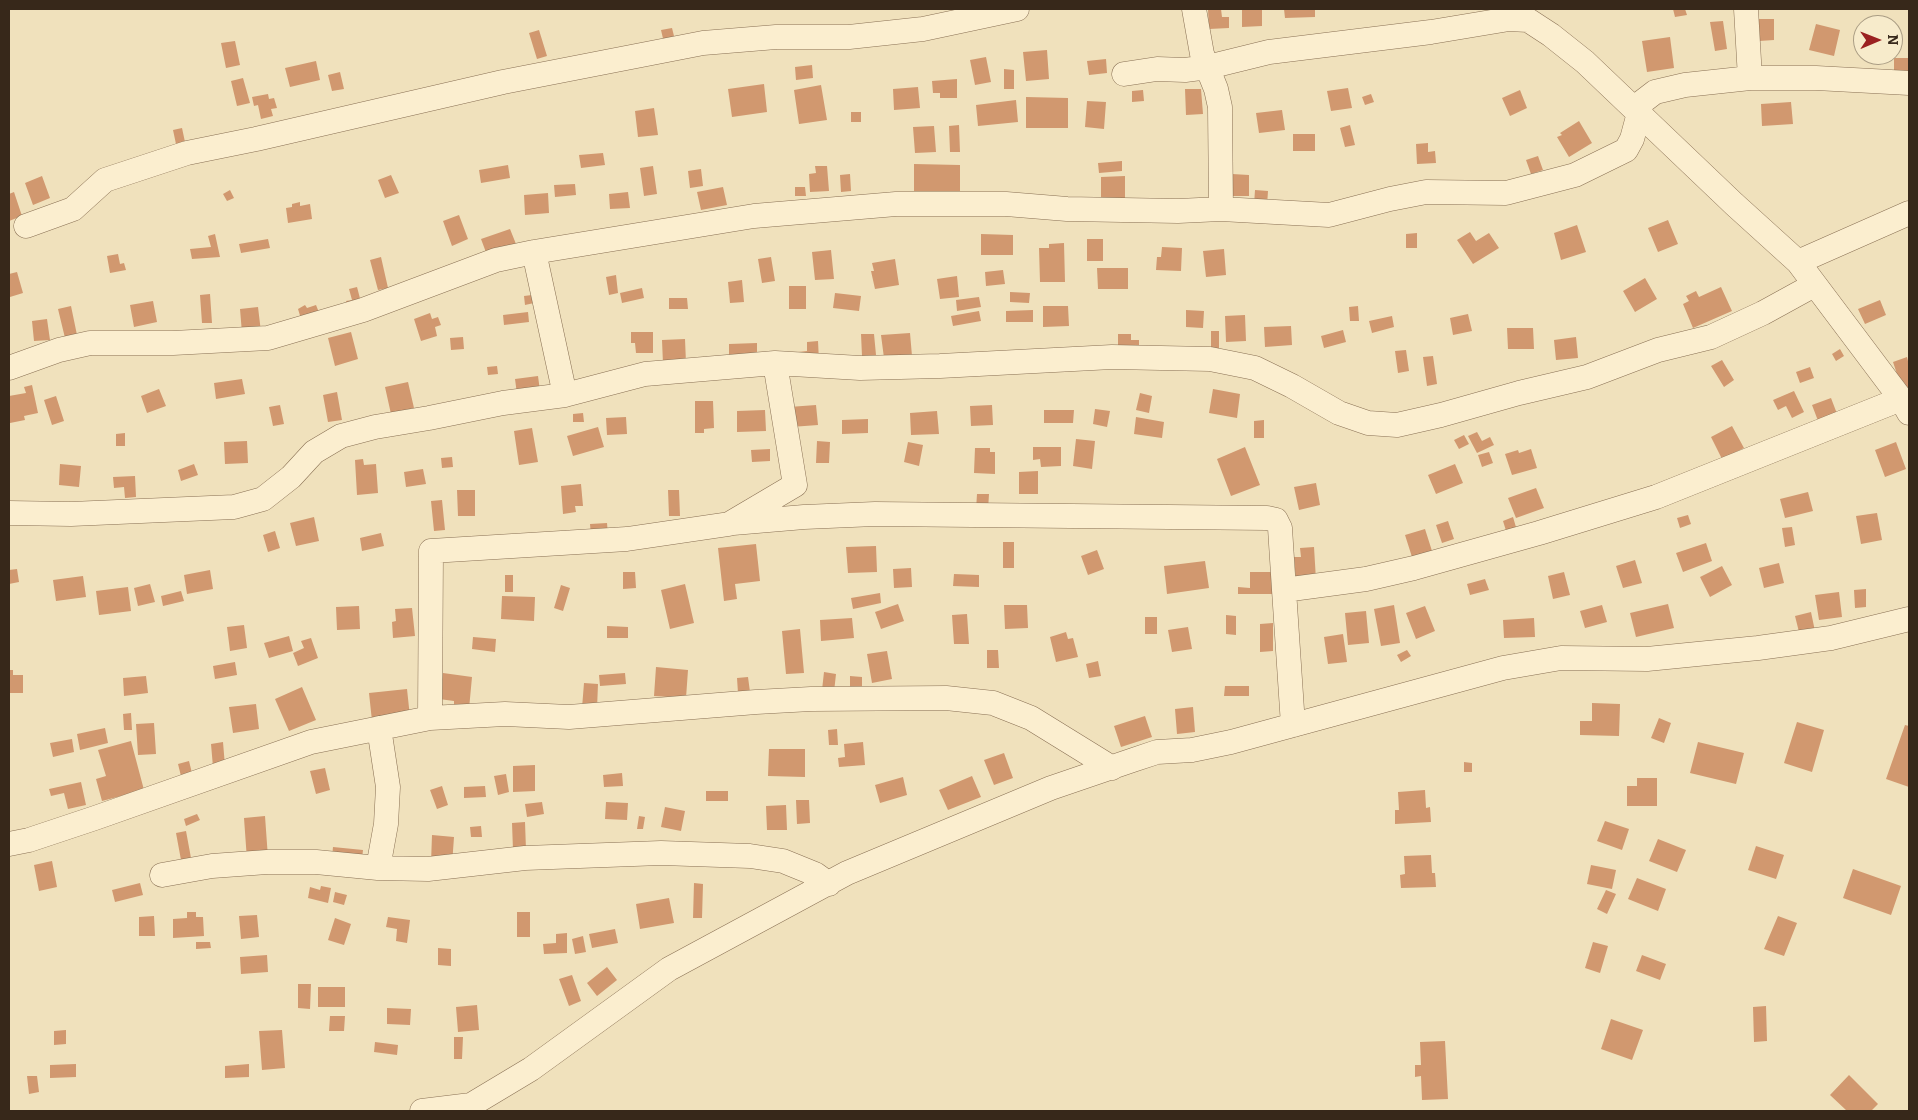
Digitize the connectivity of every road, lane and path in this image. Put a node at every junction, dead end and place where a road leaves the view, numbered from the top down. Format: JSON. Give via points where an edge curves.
{"nodes":[{"id":1,"x":1016,"y":9,"type":"edge"},
{"id":2,"x":1194,"y":9,"type":"edge"},
{"id":3,"x":1746,"y":9,"type":"edge"},
{"id":4,"x":1208,"y":67,"type":"junction"},
{"id":5,"x":1124,"y":74,"type":"dead end"},
{"id":6,"x":1750,"y":78,"type":"junction"},
{"id":7,"x":1909,"y":83,"type":"edge"},
{"id":8,"x":1638,"y":112,"type":"junction"},
{"id":9,"x":1221,"y":209,"type":"junction"},
{"id":10,"x":1909,"y":213,"type":"edge"},
{"id":11,"x":26,"y":226,"type":"dead end"},
{"id":12,"x":534,"y":252,"type":"junction"},
{"id":13,"x":1798,"y":262,"type":"junction"},
{"id":14,"x":1814,"y":285,"type":"junction"},
{"id":15,"x":775,"y":364,"type":"junction"},
{"id":16,"x":9,"y":368,"type":"edge"},
{"id":17,"x":565,"y":395,"type":"junction"},
{"id":18,"x":1905,"y":406,"type":"edge"},
{"id":19,"x":9,"y":513,"type":"edge"},
{"id":20,"x":729,"y":524,"type":"junction"},
{"id":21,"x":1284,"y":590,"type":"junction"},
{"id":22,"x":1909,"y":619,"type":"edge"},
{"id":23,"x":430,"y":718,"type":"junction"},
{"id":24,"x":1293,"y":725,"type":"junction"},
{"id":25,"x":379,"y":728,"type":"junction"},
{"id":26,"x":1112,"y":768,"type":"junction"},
{"id":27,"x":9,"y":844,"type":"edge"},
{"id":28,"x":378,"y":868,"type":"junction"},
{"id":29,"x":162,"y":875,"type":"dead end"},
{"id":30,"x":829,"y":884,"type":"junction"},
{"id":31,"x":472,"y":1108,"type":"edge"},
{"id":32,"x":422,"y":1111,"type":"edge"}],
"edges":[{"from":1,"to":11,"type":"street","via":[[922,29],[849,38],[776,37],[703,43],[503,82],[187,153],[106,180],[73,209]]},
{"from":2,"to":4,"type":"street","via":[[1202,54]]},
{"from":3,"to":6,"type":"street"},
{"from":4,"to":5,"type":"street"},
{"from":4,"to":8,"type":"street","via":[[1268,52],[1509,19],[1528,20],[1567,46]]},
{"from":4,"to":9,"type":"street","via":[[1220,107]]},
{"from":6,"to":7,"type":"street"},
{"from":6,"to":8,"type":"street","via":[[1654,92],[1642,102]]},
{"from":8,"to":9,"type":"street","via":[[1626,150],[1575,175],[1515,191],[1426,192],[1329,215]]},
{"from":8,"to":13,"type":"street"},
{"from":9,"to":12,"type":"street","via":[[1169,211],[1006,204],[896,204],[754,216]]},
{"from":10,"to":13,"type":"street"},
{"from":12,"to":16,"type":"street","via":[[496,260],[363,310],[268,338],[90,343]]},
{"from":12,"to":17,"type":"street"},
{"from":13,"to":14,"type":"street"},
{"from":14,"to":15,"type":"street","via":[[1710,337],[1658,350],[1587,378],[1397,425],[1368,423],[1255,368],[1210,358],[1112,357],[860,368]]},
{"from":14,"to":18,"type":"street"},
{"from":15,"to":17,"type":"street","via":[[645,374]]},
{"from":15,"to":20,"type":"street","via":[[795,485]]},
{"from":17,"to":19,"type":"street","via":[[375,426],[341,436],[314,452],[291,478],[264,499],[234,507],[71,514]]},
{"from":18,"to":21,"type":"street","via":[[1575,522],[1414,568],[1366,579]]},
{"from":20,"to":21,"type":"street","via":[[875,514],[1267,518],[1276,520],[1280,528]]},
{"from":20,"to":23,"type":"street","via":[[627,539],[431,551]]},
{"from":21,"to":24,"type":"street"},
{"from":22,"to":24,"type":"street","via":[[1830,638],[1758,648],[1647,659],[1561,658],[1503,668]]},
{"from":23,"to":25,"type":"street"},
{"from":23,"to":26,"type":"street","via":[[505,714],[568,717],[811,699],[946,698],[993,703],[1031,718]]},
{"from":24,"to":26,"type":"street","via":[[1192,750],[1157,752]]},
{"from":25,"to":27,"type":"street","via":[[311,742],[95,818]]},
{"from":25,"to":28,"type":"street","via":[[388,787],[386,824]]},
{"from":26,"to":30,"type":"street","via":[[1051,788],[879,859]]},
{"from":28,"to":29,"type":"street","via":[[316,862],[267,862],[212,866]]},
{"from":28,"to":30,"type":"street","via":[[428,869],[592,855],[750,856],[782,861],[816,874]]},
{"from":30,"to":31,"type":"street","via":[[669,969]]},
{"from":31,"to":32,"type":"street"}]}
